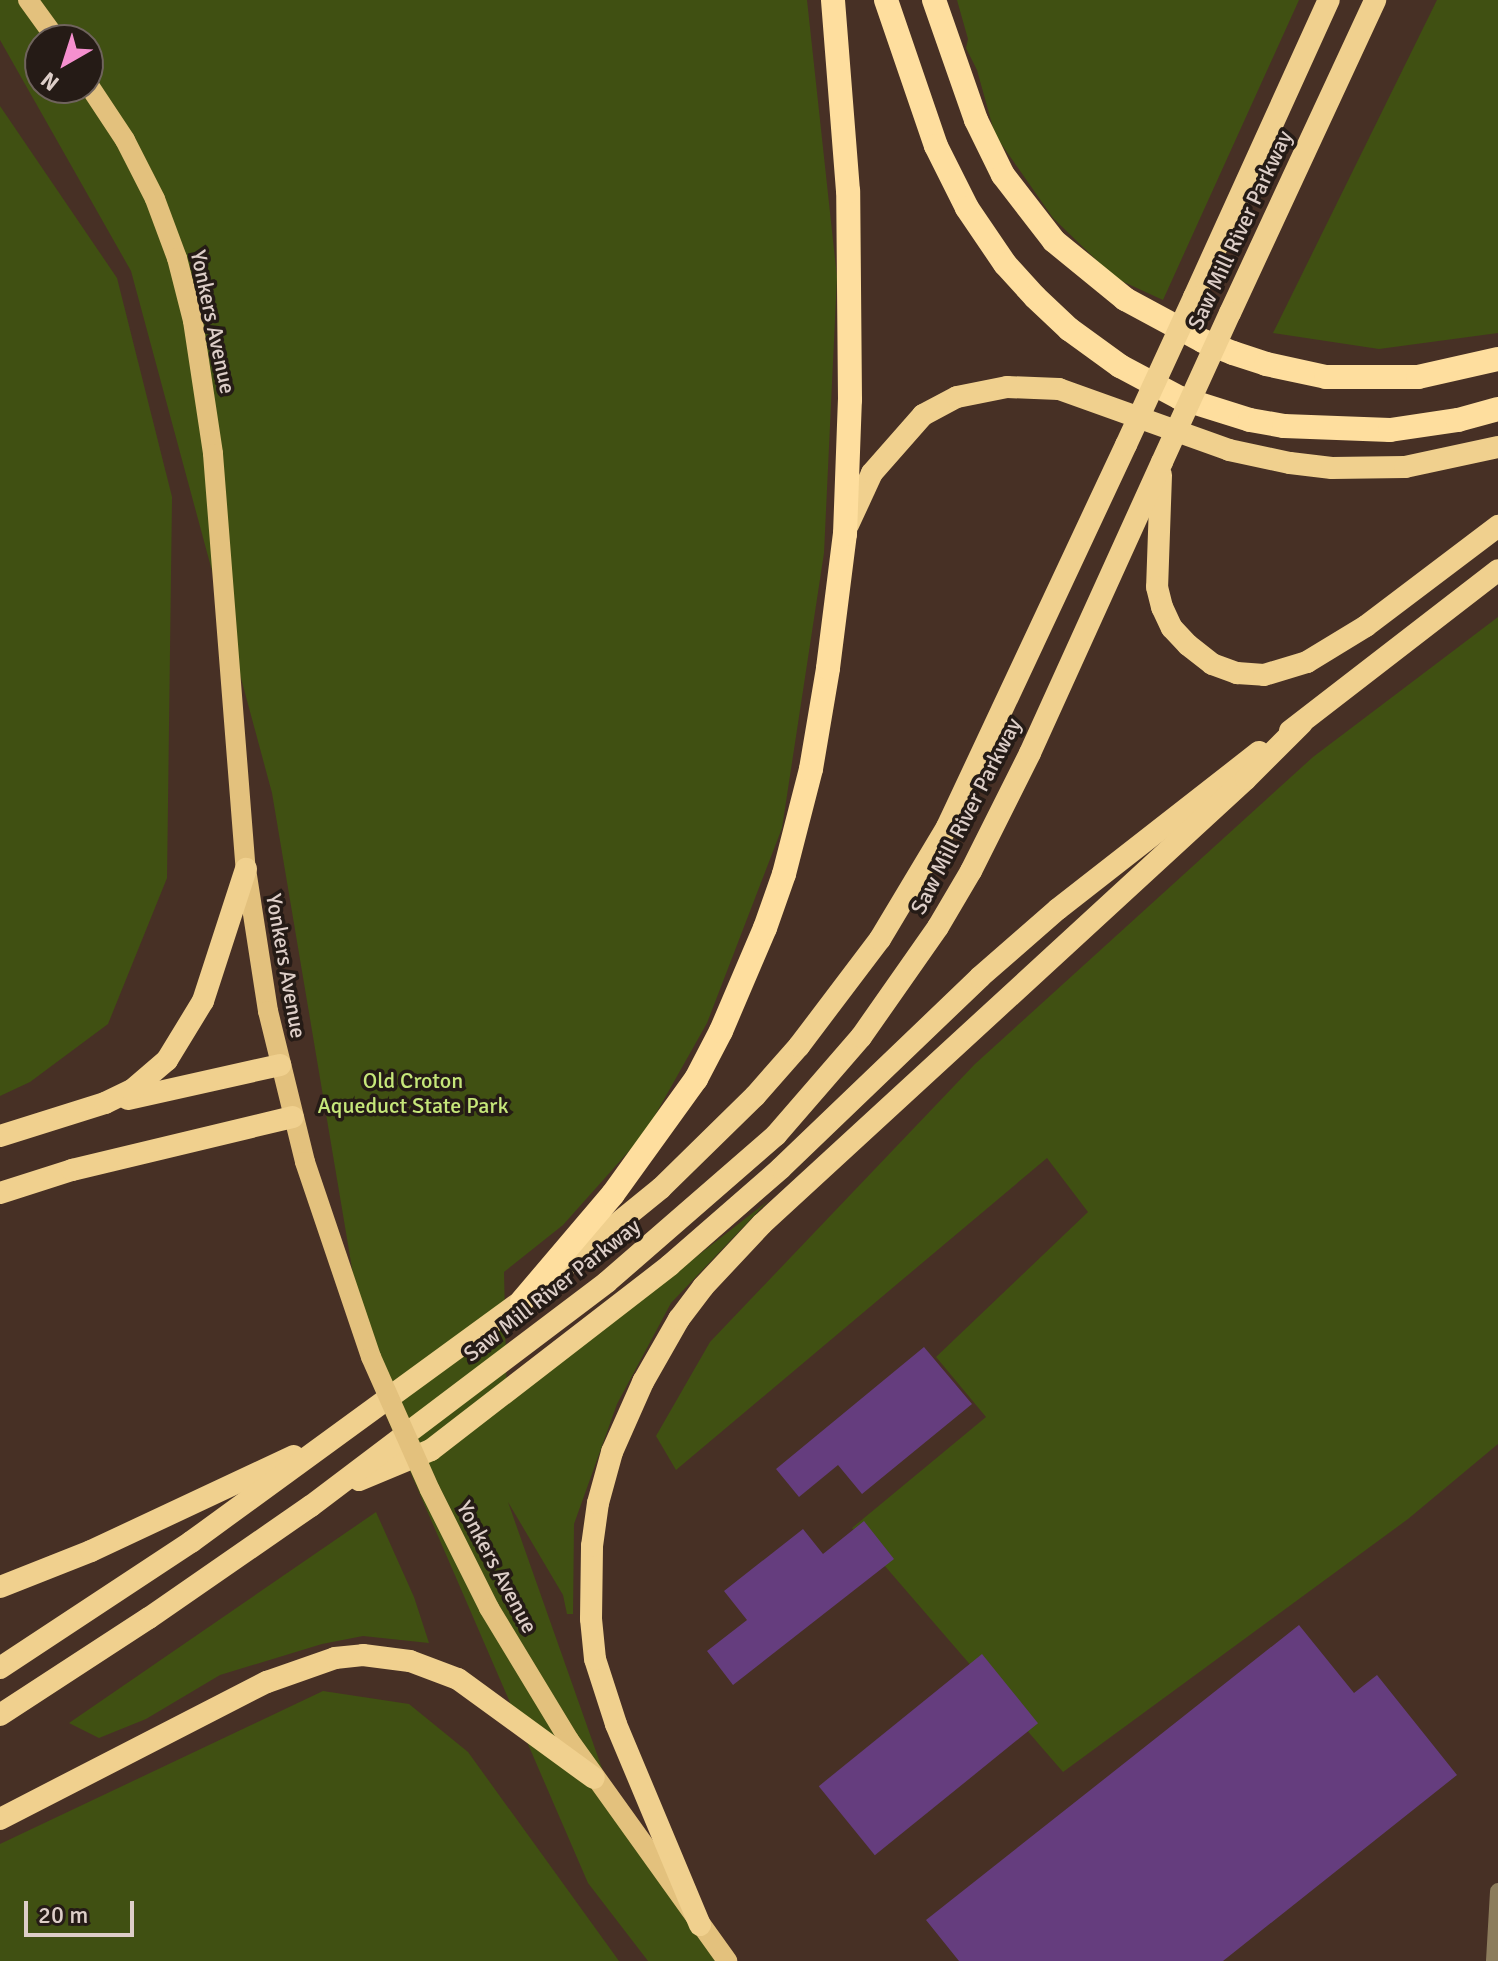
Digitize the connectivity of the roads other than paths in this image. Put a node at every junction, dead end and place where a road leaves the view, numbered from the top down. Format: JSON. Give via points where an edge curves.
{"nodes":[{"id":1,"x":28,"y":0,"type":"edge"},
{"id":2,"x":833,"y":0,"type":"edge"},
{"id":3,"x":886,"y":0,"type":"edge"},
{"id":4,"x":934,"y":0,"type":"edge"},
{"id":5,"x":1329,"y":0,"type":"edge"},
{"id":6,"x":1375,"y":0,"type":"edge"},
{"id":7,"x":45,"y":24,"type":"edge"},
{"id":8,"x":101,"y":104,"type":"edge"},
{"id":9,"x":1498,"y":359,"type":"edge"},
{"id":10,"x":1498,"y":409,"type":"edge"},
{"id":11,"x":1498,"y":447,"type":"edge"},
{"id":12,"x":1162,"y":462,"type":"junction"},
{"id":13,"x":1498,"y":526,"type":"edge"},
{"id":14,"x":845,"y":534,"type":"junction"},
{"id":15,"x":1498,"y":570,"type":"edge"},
{"id":16,"x":1302,"y":723,"type":"junction"},
{"id":17,"x":246,"y":869,"type":"junction"},
{"id":18,"x":280,"y":1065,"type":"junction"},
{"id":19,"x":65,"y":1116,"type":"junction"},
{"id":20,"x":293,"y":1117,"type":"junction"},
{"id":21,"x":0,"y":1136,"type":"edge"},
{"id":22,"x":0,"y":1193,"type":"edge"},
{"id":23,"x":522,"y":1301,"type":"junction"},
{"id":24,"x":342,"y":1434,"type":"junction"},
{"id":25,"x":329,"y":1492,"type":"junction"},
{"id":26,"x":0,"y":1587,"type":"edge"},
{"id":27,"x":0,"y":1668,"type":"edge"},
{"id":28,"x":0,"y":1715,"type":"edge"},
{"id":29,"x":594,"y":1778,"type":"junction"},
{"id":30,"x":0,"y":1819,"type":"edge"},
{"id":31,"x":1498,"y":1891,"type":"edge"},
{"id":32,"x":700,"y":1925,"type":"junction"},
{"id":33,"x":727,"y":1961,"type":"edge"},
{"id":34,"x":1494,"y":1961,"type":"edge"}],
"edges":[{"from":1,"to":7,"type":"main road"},
{"from":2,"to":14,"type":"highway","via":[[851,265]]},
{"from":3,"to":10,"type":"highway","via":[[936,146],[967,208],[1035,297],[1120,366],[1180,398],[1284,426],[1390,430]]},
{"from":4,"to":9,"type":"highway","via":[[976,120],[1003,175],[1054,241],[1125,299],[1233,353],[1326,377],[1418,377]]},
{"from":5,"to":23,"type":"highway","name":"Saw Mill River Parkway","bridge":true,"via":[[977,768],[880,939],[799,1046],[710,1143]]},
{"from":6,"to":12,"type":"highway","name":"Saw Mill River Parkway","bridge":true},
{"from":8,"to":17,"type":"main road","name":"Yonkers Avenue","via":[[155,199],[193,321],[213,454]]},
{"from":11,"to":14,"type":"highway","via":[[1405,467],[1332,468],[1259,459],[1059,389],[1007,387],[942,404],[906,431],[872,473]]},
{"from":12,"to":13,"type":"highway","via":[[1157,587],[1162,607],[1188,645],[1212,664],[1237,673],[1278,672],[1338,644]]},
{"from":12,"to":25,"type":"highway","name":"Saw Mill River Parkway","via":[[971,871],[861,1037],[769,1142],[649,1249]]},
{"from":14,"to":23,"type":"highway","via":[[811,769],[784,874],[744,981],[675,1112]]},
{"from":15,"to":16,"type":"highway"},
{"from":16,"to":25,"type":"highway","via":[[1237,767],[1018,943],[743,1202],[632,1295],[431,1450]]},
{"from":16,"to":32,"type":"highway","via":[[754,1232],[685,1311],[643,1382],[612,1452],[598,1503],[592,1546],[595,1659],[616,1724]]},
{"from":17,"to":18,"type":"main road","name":"Yonkers Avenue"},
{"from":17,"to":19,"type":"highway","via":[[214,973],[177,1048],[132,1090]]},
{"from":18,"to":19,"type":"highway"},
{"from":18,"to":20,"type":"main road","name":"Yonkers Avenue"},
{"from":19,"to":21,"type":"highway"},
{"from":20,"to":22,"type":"highway","via":[[72,1170]]},
{"from":20,"to":29,"type":"main road","name":"Yonkers Avenue","bridge":true,"via":[[371,1357],[430,1490],[489,1608]]},
{"from":23,"to":24,"type":"highway","name":"Saw Mill River Parkway"},
{"from":24,"to":26,"type":"highway","via":[[91,1551]]},
{"from":24,"to":27,"type":"highway","name":"Saw Mill River Parkway"},
{"from":25,"to":28,"type":"highway","name":"Saw Mill River Parkway"},
{"from":29,"to":30,"type":"highway","via":[[458,1679],[410,1661],[363,1655],[335,1658],[267,1682]]},
{"from":29,"to":32,"type":"main road","name":"Yonkers Avenue"},
{"from":31,"to":34,"type":"street"},
{"from":32,"to":33,"type":"main road","name":"Yonkers Avenue"}]}
